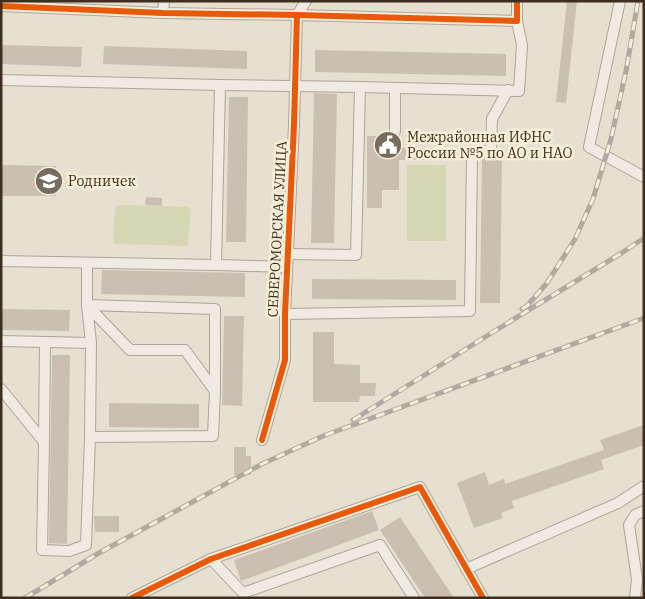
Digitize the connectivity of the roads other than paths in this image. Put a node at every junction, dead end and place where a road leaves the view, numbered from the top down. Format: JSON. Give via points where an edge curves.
{"nodes":[{"id":1,"x":164,"y":1,"type":"edge"},
{"id":2,"x":306,"y":1,"type":"edge"},
{"id":3,"x":517,"y":1,"type":"edge"},
{"id":4,"x":620,"y":1,"type":"edge"},
{"id":5,"x":1,"y":6,"type":"edge"},
{"id":6,"x":163,"y":13,"type":"junction"},
{"id":7,"x":297,"y":15,"type":"junction"},
{"id":8,"x":518,"y":21,"type":"junction"},
{"id":9,"x":1,"y":80,"type":"edge"},
{"id":10,"x":220,"y":85,"type":"junction"},
{"id":11,"x":296,"y":86,"type":"junction"},
{"id":12,"x":360,"y":87,"type":"junction"},
{"id":13,"x":394,"y":88,"type":"junction"},
{"id":14,"x":508,"y":90,"type":"junction"},
{"id":15,"x":395,"y":130,"type":"dead end"},
{"id":16,"x":644,"y":177,"type":"edge"},
{"id":17,"x":288,"y":254,"type":"junction"},
{"id":18,"x":1,"y":261,"type":"edge"},
{"id":19,"x":87,"y":263,"type":"junction"},
{"id":20,"x":216,"y":265,"type":"junction"},
{"id":21,"x":288,"y":268,"type":"junction"},
{"id":22,"x":87,"y":305,"type":"junction"},
{"id":23,"x":285,"y":314,"type":"junction"},
{"id":24,"x":1,"y":341,"type":"edge"},
{"id":25,"x":45,"y":342,"type":"junction"},
{"id":26,"x":92,"y":343,"type":"junction"},
{"id":27,"x":1,"y":389,"type":"edge"},
{"id":28,"x":215,"y":391,"type":"junction"},
{"id":29,"x":90,"y":437,"type":"junction"},
{"id":30,"x":262,"y":440,"type":"dead end"},
{"id":31,"x":44,"y":442,"type":"junction"},
{"id":32,"x":644,"y":486,"type":"edge"},
{"id":33,"x":644,"y":511,"type":"edge"},
{"id":34,"x":211,"y":559,"type":"junction"},
{"id":35,"x":466,"y":569,"type":"junction"},
{"id":36,"x":132,"y":598,"type":"edge"},
{"id":37,"x":414,"y":598,"type":"edge"},
{"id":38,"x":483,"y":598,"type":"edge"},
{"id":39,"x":635,"y":598,"type":"edge"}],
"edges":[{"from":1,"to":6,"type":"street"},
{"from":2,"to":7,"type":"street"},
{"from":3,"to":8,"type":"street"},
{"from":4,"to":16,"type":"street","via":[[589,147]]},
{"from":5,"to":6,"type":"street"},
{"from":6,"to":7,"type":"street"},
{"from":7,"to":8,"type":"street"},
{"from":7,"to":11,"type":"street","name":"СЕВЕРОМОРСКАЯ УЛИЦА"},
{"from":8,"to":14,"type":"street","via":[[522,45],[519,90]]},
{"from":9,"to":10,"type":"street"},
{"from":10,"to":11,"type":"street"},
{"from":10,"to":20,"type":"street"},
{"from":11,"to":12,"type":"street"},
{"from":11,"to":17,"type":"street","name":"СЕВЕРОМОРСКАЯ УЛИЦА"},
{"from":12,"to":13,"type":"street"},
{"from":12,"to":17,"type":"street","via":[[356,255]]},
{"from":13,"to":14,"type":"street"},
{"from":13,"to":15,"type":"street"},
{"from":14,"to":23,"type":"street","via":[[492,119],[491,149],[472,155],[470,311]]},
{"from":17,"to":21,"type":"street","name":"СЕВЕРОМОРСКАЯ УЛИЦА"},
{"from":18,"to":19,"type":"street"},
{"from":19,"to":20,"type":"street"},
{"from":19,"to":22,"type":"street"},
{"from":20,"to":21,"type":"street"},
{"from":21,"to":23,"type":"street","name":"СЕВЕРОМОРСКАЯ УЛИЦА"},
{"from":22,"to":26,"type":"street"},
{"from":22,"to":28,"type":"street","via":[[130,350],[186,350]]},
{"from":22,"to":28,"type":"street","via":[[216,309]]},
{"from":23,"to":30,"type":"street","name":"СЕВЕРОМОРСКАЯ УЛИЦА","via":[[285,360]]},
{"from":24,"to":25,"type":"street"},
{"from":25,"to":26,"type":"street"},
{"from":25,"to":31,"type":"street"},
{"from":26,"to":29,"type":"street"},
{"from":27,"to":31,"type":"street"},
{"from":28,"to":29,"type":"street","via":[[213,436]]},
{"from":29,"to":31,"type":"street","via":[[86,545],[69,551],[42,550]]},
{"from":32,"to":35,"type":"street","via":[[618,503]]},
{"from":33,"to":39,"type":"street","via":[[635,515],[629,525],[637,579]]},
{"from":34,"to":35,"type":"street","via":[[420,488]]},
{"from":34,"to":36,"type":"street"},
{"from":34,"to":37,"type":"street","via":[[243,593],[380,545]]},
{"from":35,"to":38,"type":"street"}]}
